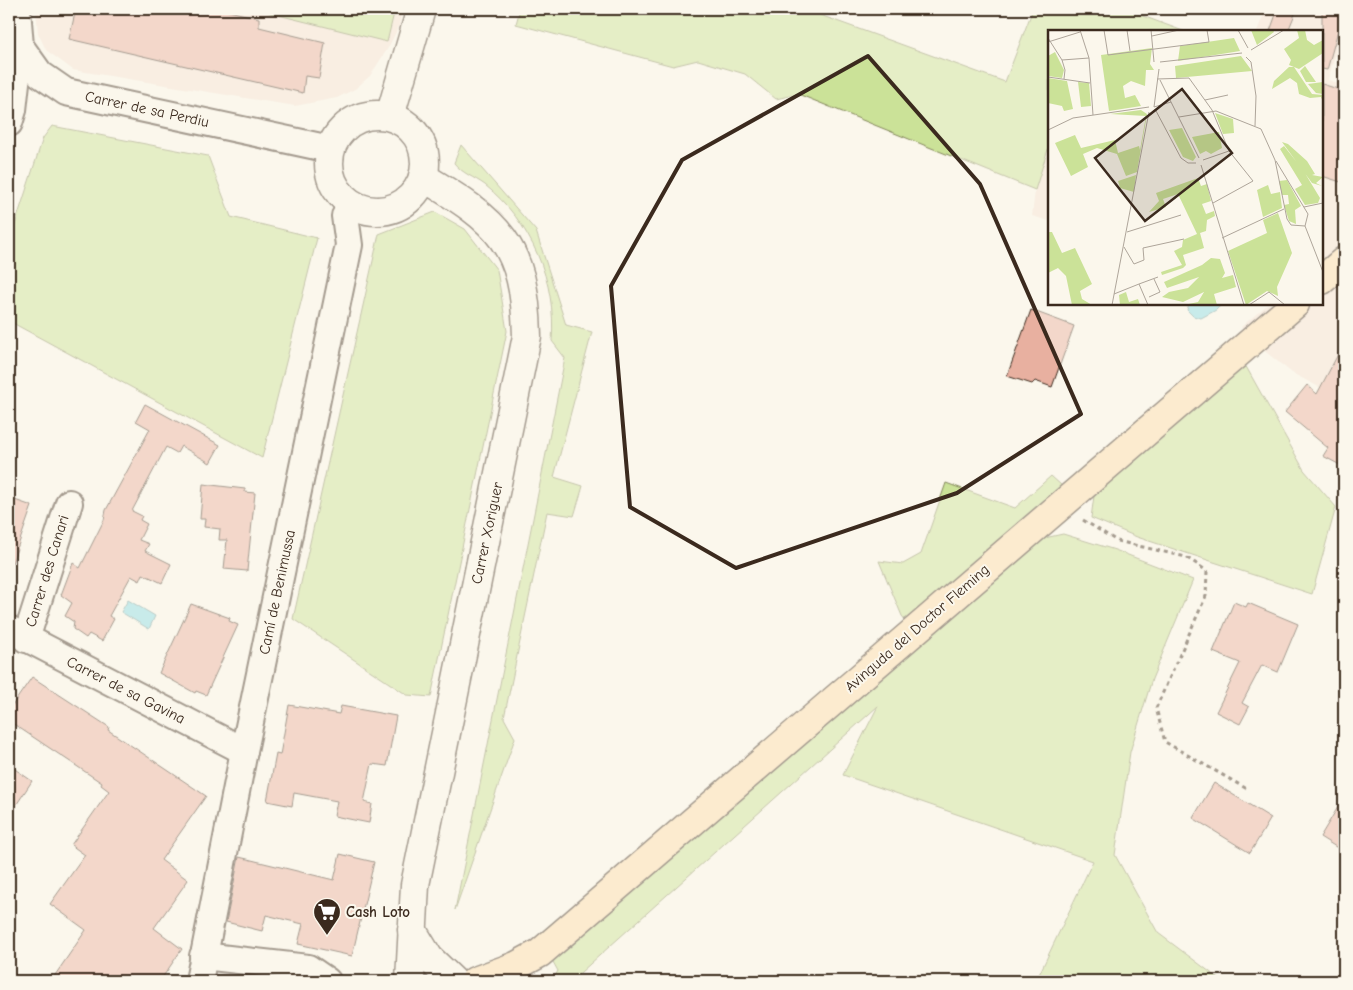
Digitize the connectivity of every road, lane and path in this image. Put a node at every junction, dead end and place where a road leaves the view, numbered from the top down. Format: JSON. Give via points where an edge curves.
{"nodes":[{"id":1,"x":17,"y":9,"type":"edge"},
{"id":2,"x":421,"y":9,"type":"edge"},
{"id":3,"x":20,"y":46,"type":"junction"},
{"id":4,"x":66,"y":92,"type":"junction"},
{"id":5,"x":11,"y":116,"type":"edge"},
{"id":6,"x":390,"y":116,"type":"junction"},
{"id":7,"x":330,"y":149,"type":"junction"},
{"id":8,"x":423,"y":177,"type":"junction"},
{"id":9,"x":353,"y":205,"type":"junction"},
{"id":10,"x":1344,"y":261,"type":"edge"},
{"id":11,"x":1323,"y":279,"type":"edge"},
{"id":12,"x":1294,"y":305,"type":"edge"},
{"id":13,"x":69,"y":503,"type":"dead end"},
{"id":14,"x":1059,"y":506,"type":"junction"},
{"id":15,"x":17,"y":634,"type":"edge"},
{"id":16,"x":244,"y":750,"type":"junction"},
{"id":17,"x":1247,"y":790,"type":"dead end"},
{"id":18,"x":412,"y":930,"type":"junction"},
{"id":19,"x":540,"y":953,"type":"junction"},
{"id":20,"x":203,"y":956,"type":"junction"},
{"id":21,"x":198,"y":981,"type":"edge"},
{"id":22,"x":327,"y":981,"type":"edge"},
{"id":23,"x":410,"y":981,"type":"edge"},
{"id":24,"x":453,"y":981,"type":"edge"},
{"id":25,"x":475,"y":981,"type":"edge"},
{"id":26,"x":519,"y":981,"type":"edge"}],
"edges":[{"from":1,"to":3,"type":"street"},
{"from":2,"to":6,"type":"street"},
{"from":3,"to":4,"type":"street","name":"Carrer de sa Perdiu","via":[[40,74]]},
{"from":3,"to":5,"type":"street"},
{"from":4,"to":5,"type":"street","via":[[46,91],[29,98]]},
{"from":4,"to":7,"type":"street","name":"Carrer de sa Perdiu"},
{"from":6,"to":7,"type":"street","via":[[365,115],[357,119],[343,127]]},
{"from":6,"to":8,"type":"street","via":[[412,129],[424,152]]},
{"from":7,"to":9,"type":"street","via":[[328,170],[337,190]]},
{"from":8,"to":9,"type":"street","via":[[412,196],[395,208],[373,211]]},
{"from":8,"to":18,"type":"street","name":"Carrer Xoriguer","via":[[463,200],[498,230],[516,258],[526,303],[527,336],[415,885]]},
{"from":9,"to":16,"type":"street","name":"Camí de Benimussa","via":[[345,216],[349,245]]},
{"from":10,"to":11,"type":"main road"},
{"from":12,"to":14,"type":"main road","name":"Avinguda del Doctor Fleming"},
{"from":13,"to":15,"type":"street","name":"Carrer des Canari"},
{"from":14,"to":17,"type":"path","via":[[1117,541],[1186,557],[1207,571],[1206,596],[1156,708],[1164,742]]},
{"from":14,"to":19,"type":"main road","name":"Avinguda del Doctor Fleming"},
{"from":15,"to":16,"type":"street","name":"Carrer de sa Gavina"},
{"from":16,"to":20,"type":"street","name":"Camí de Benimussa"},
{"from":18,"to":23,"type":"street","name":"Carrer Xoriguer"},
{"from":18,"to":24,"type":"street","via":[[429,958]]},
{"from":19,"to":25,"type":"main road","name":"Avinguda del Doctor Fleming"},
{"from":19,"to":26,"type":"main road","name":"Avinguda del Doctor Fleming"},
{"from":20,"to":21,"type":"street","name":"Camí de Benimussa"},
{"from":20,"to":22,"type":"street","via":[[308,968]]}]}
